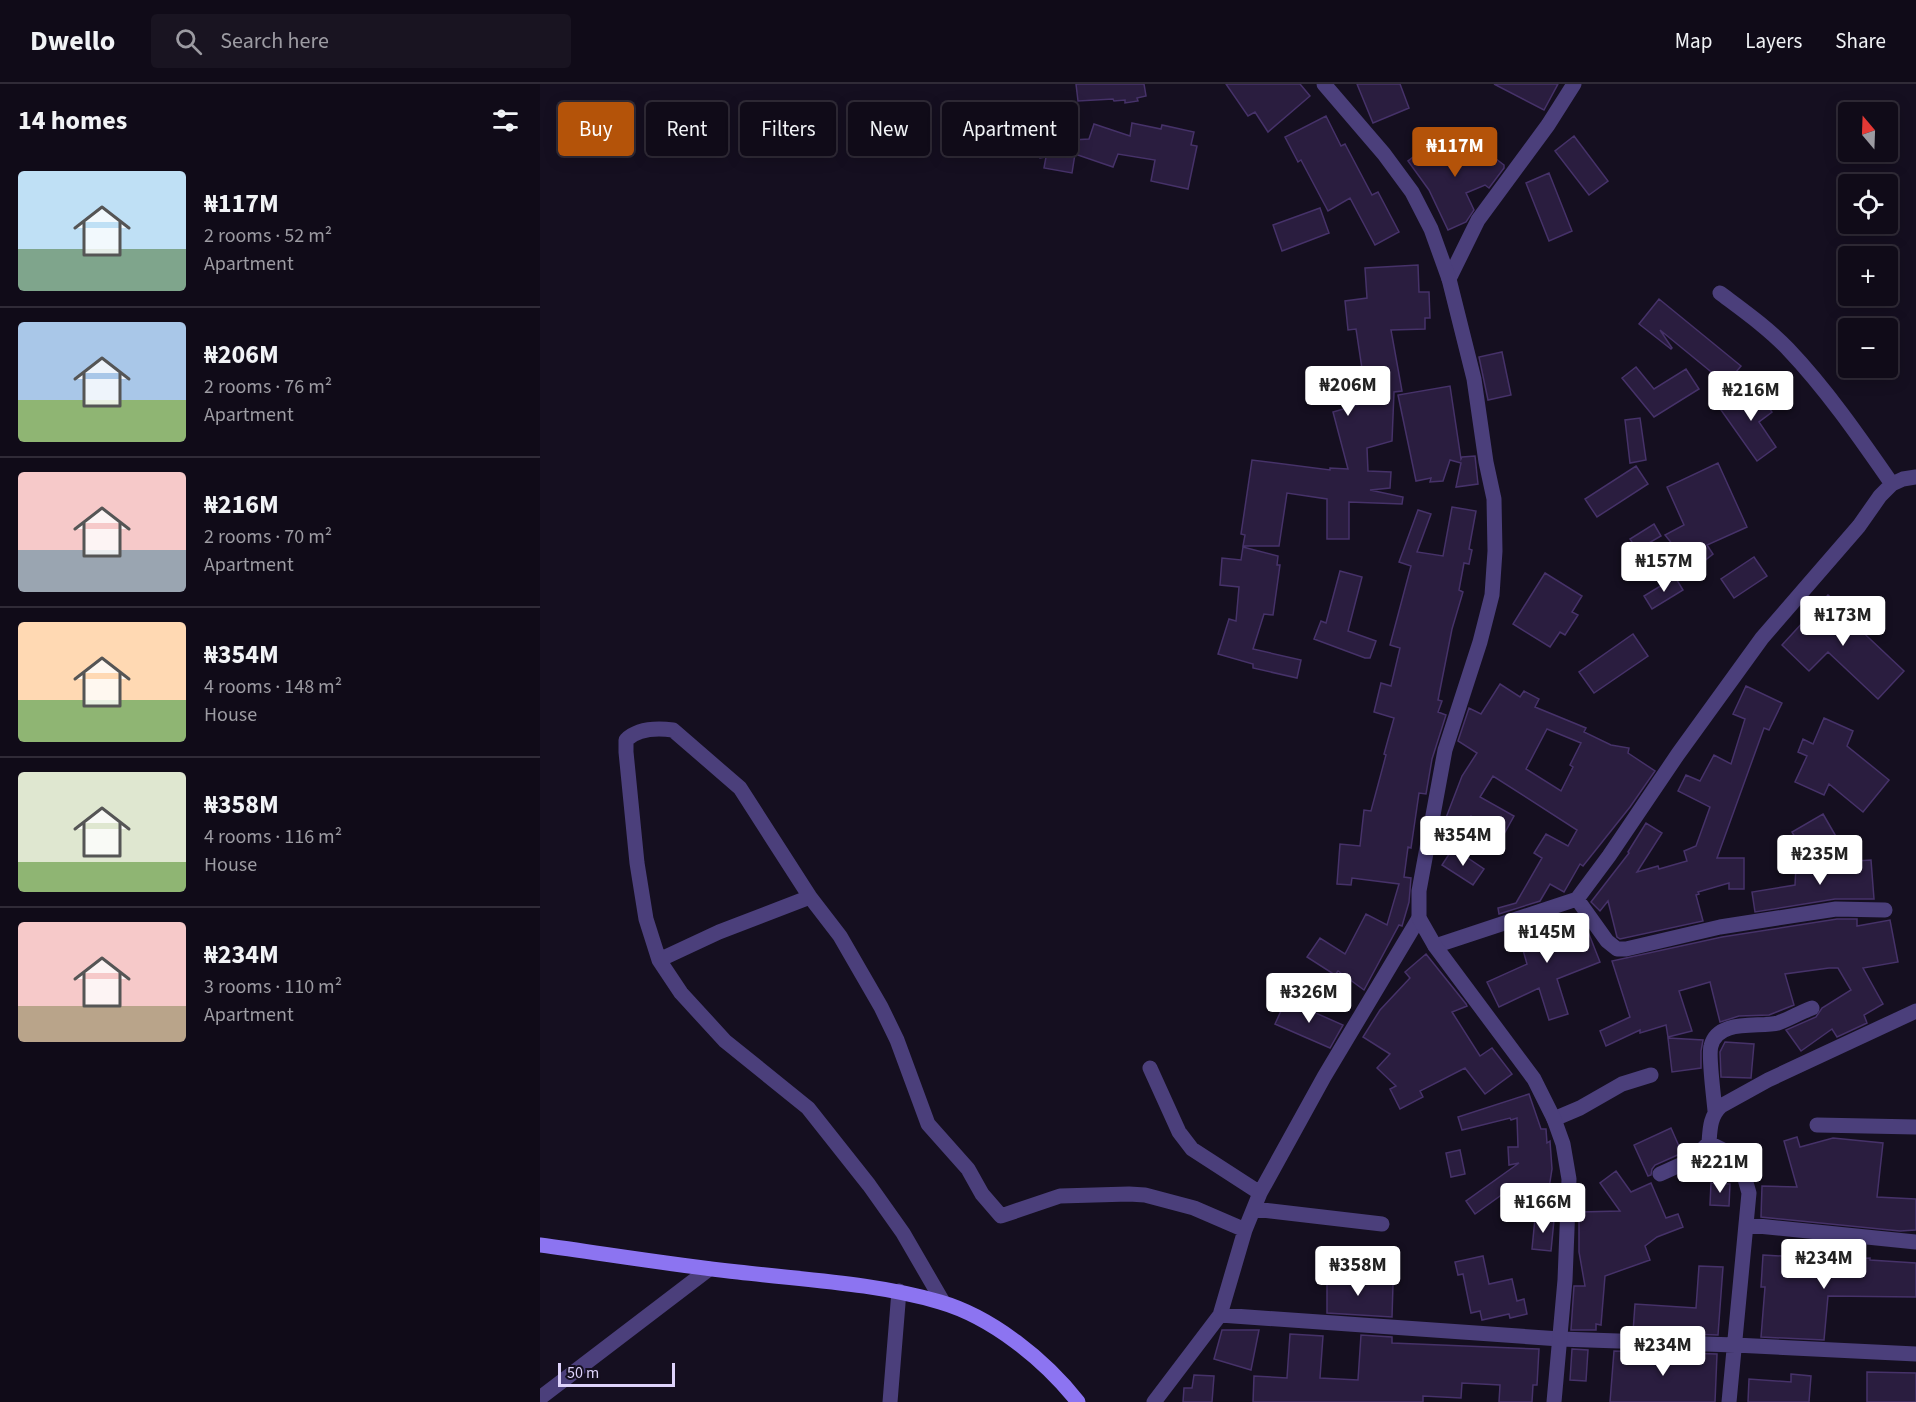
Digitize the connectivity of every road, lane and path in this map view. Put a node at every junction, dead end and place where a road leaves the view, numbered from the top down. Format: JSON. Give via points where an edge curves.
{"nodes":[{"id":1,"x":1324,"y":84,"type":"edge"},
{"id":2,"x":1574,"y":84,"type":"edge"},
{"id":3,"x":1449,"y":279,"type":"junction"},
{"id":4,"x":1720,"y":293,"type":"dead end"},
{"id":5,"x":1916,"y":477,"type":"edge"},
{"id":6,"x":1892,"y":484,"type":"junction"},
{"id":7,"x":810,"y":897,"type":"junction"},
{"id":8,"x":1577,"y":899,"type":"junction"},
{"id":9,"x":1885,"y":910,"type":"dead end"},
{"id":10,"x":1419,"y":918,"type":"junction"},
{"id":11,"x":1435,"y":946,"type":"junction"},
{"id":12,"x":659,"y":960,"type":"junction"},
{"id":13,"x":1812,"y":1008,"type":"dead end"},
{"id":14,"x":1916,"y":1011,"type":"edge"},
{"id":15,"x":1150,"y":1068,"type":"dead end"},
{"id":16,"x":1651,"y":1076,"type":"dead end"},
{"id":17,"x":1715,"y":1111,"type":"junction"},
{"id":18,"x":1554,"y":1119,"type":"junction"},
{"id":19,"x":1816,"y":1125,"type":"dead end"},
{"id":20,"x":1916,"y":1127,"type":"edge"},
{"id":21,"x":1709,"y":1143,"type":"junction"},
{"id":22,"x":1660,"y":1174,"type":"dead end"},
{"id":23,"x":1260,"y":1193,"type":"junction"},
{"id":24,"x":1254,"y":1209,"type":"junction"},
{"id":25,"x":1382,"y":1224,"type":"dead end"},
{"id":26,"x":1748,"y":1225,"type":"junction"},
{"id":27,"x":1245,"y":1230,"type":"junction"},
{"id":28,"x":1916,"y":1242,"type":"edge"},
{"id":29,"x":540,"y":1245,"type":"edge"},
{"id":30,"x":709,"y":1269,"type":"junction"},
{"id":31,"x":899,"y":1291,"type":"junction"},
{"id":32,"x":943,"y":1302,"type":"junction"},
{"id":33,"x":1220,"y":1315,"type":"junction"},
{"id":34,"x":1560,"y":1339,"type":"junction"},
{"id":35,"x":1735,"y":1345,"type":"junction"},
{"id":36,"x":1916,"y":1354,"type":"edge"},
{"id":37,"x":540,"y":1398,"type":"edge"},
{"id":38,"x":890,"y":1402,"type":"edge"},
{"id":39,"x":1078,"y":1402,"type":"edge"},
{"id":40,"x":1154,"y":1402,"type":"edge"},
{"id":41,"x":1554,"y":1402,"type":"edge"},
{"id":42,"x":1729,"y":1402,"type":"edge"}],
"edges":[{"from":1,"to":3,"type":"street","via":[[1412,192]]},
{"from":2,"to":3,"type":"street","via":[[1478,220]]},
{"from":3,"to":10,"type":"street","via":[[1474,379],[1494,499],[1496,550],[1492,595],[1445,750],[1419,891]]},
{"from":4,"to":6,"type":"street","via":[[1788,349]]},
{"from":5,"to":6,"type":"street"},
{"from":6,"to":8,"type":"street","via":[[1762,638]]},
{"from":7,"to":12,"type":"street"},
{"from":7,"to":12,"type":"street","via":[[740,788],[673,730],[662,728],[631,734],[626,740],[626,752],[637,863],[646,919]]},
{"from":7,"to":27,"type":"street","via":[[840,936],[880,1007],[897,1040],[928,1124],[968,1168],[982,1194],[1001,1216],[1060,1197],[1129,1194],[1194,1208]]},
{"from":8,"to":9,"type":"street","via":[[1617,949],[1720,927],[1836,909]]},
{"from":8,"to":11,"type":"street"},
{"from":10,"to":11,"type":"street"},
{"from":10,"to":23,"type":"street"},
{"from":11,"to":18,"type":"street","via":[[1534,1078]]},
{"from":12,"to":32,"type":"street","via":[[681,993],[725,1041],[808,1108],[903,1233]]},
{"from":13,"to":17,"type":"street","via":[[1776,1023],[1752,1023],[1718,1034],[1711,1046]]},
{"from":14,"to":17,"type":"street","via":[[1768,1080]]},
{"from":15,"to":23,"type":"street","via":[[1179,1132],[1192,1149]]},
{"from":16,"to":18,"type":"street","via":[[1622,1084]]},
{"from":17,"to":21,"type":"street"},
{"from":18,"to":34,"type":"street","via":[[1569,1179]]},
{"from":19,"to":20,"type":"street"},
{"from":21,"to":22,"type":"street","via":[[1691,1160]]},
{"from":21,"to":26,"type":"street","via":[[1729,1153],[1741,1165],[1749,1193]]},
{"from":23,"to":24,"type":"street"},
{"from":24,"to":25,"type":"street"},
{"from":24,"to":27,"type":"street"},
{"from":26,"to":28,"type":"street"},
{"from":26,"to":35,"type":"street"},
{"from":27,"to":33,"type":"street"},
{"from":29,"to":30,"type":"main road"},
{"from":30,"to":31,"type":"main road"},
{"from":30,"to":37,"type":"street"},
{"from":31,"to":32,"type":"main road"},
{"from":31,"to":38,"type":"street"},
{"from":32,"to":39,"type":"main road","via":[[990,1324],[1030,1353]]},
{"from":33,"to":34,"type":"street"},
{"from":33,"to":40,"type":"street"},
{"from":34,"to":35,"type":"street"},
{"from":34,"to":41,"type":"street"},
{"from":35,"to":36,"type":"street"},
{"from":35,"to":42,"type":"street"}]}
